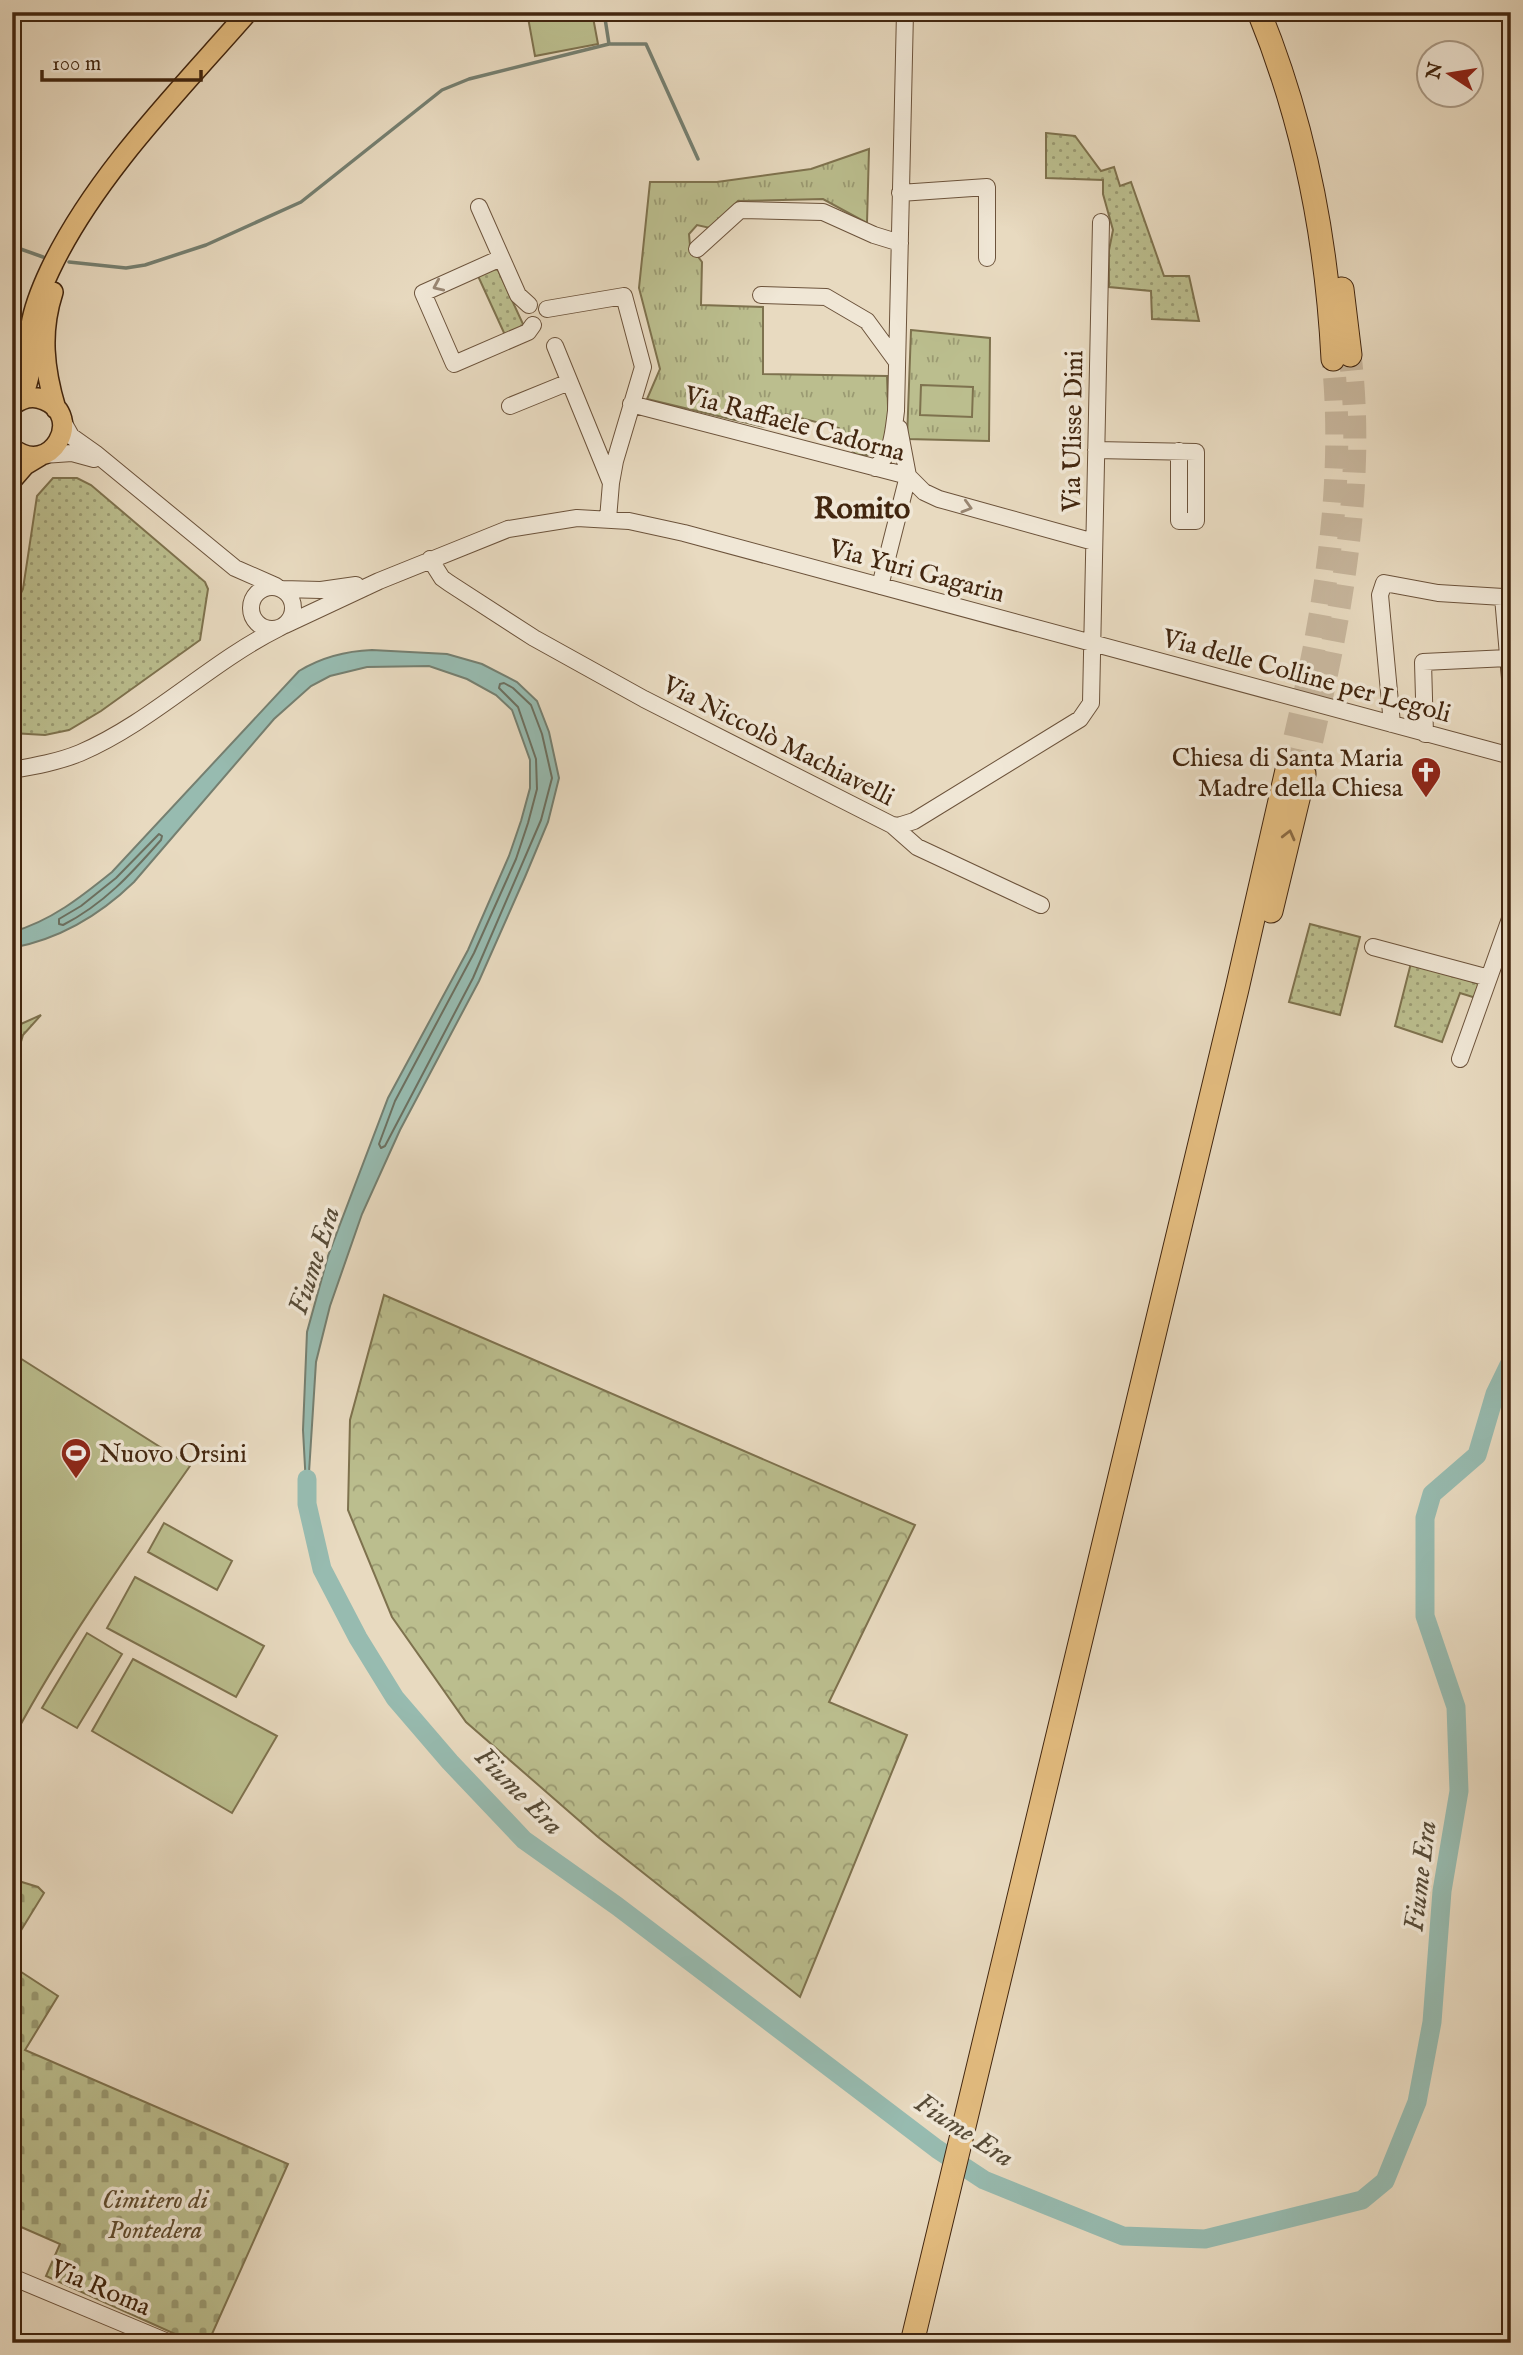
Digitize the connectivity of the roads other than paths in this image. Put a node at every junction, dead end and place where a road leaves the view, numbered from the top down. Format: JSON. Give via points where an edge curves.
{"nodes":[{"id":1,"x":248,"y":12,"type":"edge"},
{"id":2,"x":905,"y":12,"type":"edge"},
{"id":3,"x":1259,"y":12,"type":"edge"},
{"id":4,"x":1273,"y":12,"type":"edge"},
{"id":5,"x":117,"y":166,"type":"junction"},
{"id":6,"x":900,"y":193,"type":"junction"},
{"id":7,"x":479,"y":207,"type":"dead end"},
{"id":8,"x":1101,"y":222,"type":"dead end"},
{"id":9,"x":900,"y":243,"type":"junction"},
{"id":10,"x":697,"y":249,"type":"dead end"},
{"id":11,"x":500,"y":258,"type":"junction"},
{"id":12,"x":987,"y":258,"type":"dead end"},
{"id":13,"x":761,"y":295,"type":"dead end"},
{"id":14,"x":529,"y":305,"type":"junction"},
{"id":15,"x":547,"y":309,"type":"junction"},
{"id":16,"x":533,"y":326,"type":"junction"},
{"id":17,"x":555,"y":346,"type":"dead end"},
{"id":18,"x":898,"y":362,"type":"junction"},
{"id":19,"x":569,"y":382,"type":"junction"},
{"id":20,"x":15,"y":404,"type":"edge"},
{"id":21,"x":631,"y":404,"type":"junction"},
{"id":22,"x":510,"y":406,"type":"dead end"},
{"id":23,"x":896,"y":411,"type":"junction"},
{"id":24,"x":59,"y":415,"type":"junction"},
{"id":25,"x":12,"y":448,"type":"edge"},
{"id":26,"x":1096,"y":450,"type":"junction"},
{"id":27,"x":1179,"y":451,"type":"dead end"},
{"id":28,"x":41,"y":455,"type":"junction"},
{"id":29,"x":875,"y":468,"type":"junction"},
{"id":30,"x":111,"y":469,"type":"junction"},
{"id":31,"x":908,"y":476,"type":"junction"},
{"id":32,"x":12,"y":480,"type":"edge"},
{"id":33,"x":611,"y":483,"type":"junction"},
{"id":34,"x":608,"y":520,"type":"junction"},
{"id":35,"x":1094,"y":542,"type":"junction"},
{"id":36,"x":438,"y":556,"type":"junction"},
{"id":37,"x":235,"y":568,"type":"junction"},
{"id":38,"x":379,"y":581,"type":"junction"},
{"id":39,"x":880,"y":586,"type":"junction"},
{"id":40,"x":279,"y":587,"type":"junction"},
{"id":41,"x":251,"y":610,"type":"junction"},
{"id":42,"x":282,"y":626,"type":"junction"},
{"id":43,"x":1091,"y":642,"type":"junction"},
{"id":44,"x":234,"y":652,"type":"junction"},
{"id":45,"x":1508,"y":659,"type":"junction"},
{"id":46,"x":1511,"y":690,"type":"edge"},
{"id":47,"x":1392,"y":724,"type":"junction"},
{"id":48,"x":1425,"y":734,"type":"junction"},
{"id":49,"x":1511,"y":756,"type":"edge"},
{"id":50,"x":12,"y":770,"type":"edge"},
{"id":51,"x":1296,"y":772,"type":"tunnel mouth"},
{"id":52,"x":892,"y":825,"type":"junction"},
{"id":53,"x":1041,"y":905,"type":"dead end"},
{"id":54,"x":1511,"y":916,"type":"edge"},
{"id":55,"x":1373,"y":947,"type":"dead end"},
{"id":56,"x":1489,"y":978,"type":"junction"},
{"id":57,"x":1460,"y":1059,"type":"dead end"},
{"id":58,"x":1014,"y":1947,"type":"junction"},
{"id":59,"x":12,"y":2277,"type":"edge"},
{"id":60,"x":170,"y":2343,"type":"edge"},
{"id":61,"x":912,"y":2343,"type":"edge"},
{"id":62,"x":925,"y":2343,"type":"edge"}],
"edges":[{"from":1,"to":5,"type":"main road"},
{"from":2,"to":6,"type":"street"},
{"from":3,"to":4,"type":"highway","via":[[1284,81],[1311,186],[1341,357],[1336,245],[1317,154]]},
{"from":5,"to":20,"type":"main road","via":[[67,236],[45,281],[31,325],[29,382]]},
{"from":5,"to":24,"type":"main road","via":[[50,301],[45,355]]},
{"from":6,"to":9,"type":"street"},
{"from":6,"to":12,"type":"street","via":[[987,187]]},
{"from":7,"to":11,"type":"street"},
{"from":8,"to":26,"type":"street","name":"Via Ulisse Dini"},
{"from":9,"to":10,"type":"street","via":[[822,212],[740,210]]},
{"from":9,"to":18,"type":"street"},
{"from":11,"to":14,"type":"street","via":[[518,295]]},
{"from":11,"to":16,"type":"street","one_way":true,"via":[[422,293],[454,364]]},
{"from":13,"to":18,"type":"street","via":[[826,297],[867,321]]},
{"from":14,"to":15,"type":"street","via":[[541,303]]},
{"from":14,"to":16,"type":"street","via":[[524,315]]},
{"from":15,"to":16,"type":"street","via":[[545,321]]},
{"from":15,"to":21,"type":"street","via":[[624,296],[643,367]]},
{"from":17,"to":19,"type":"street"},
{"from":18,"to":23,"type":"street"},
{"from":19,"to":22,"type":"street"},
{"from":19,"to":33,"type":"street"},
{"from":20,"to":24,"type":"main road","via":[[41,398]]},
{"from":21,"to":29,"type":"street","name":"Via Raffaele Cadorna"},
{"from":21,"to":33,"type":"street"},
{"from":23,"to":29,"type":"street","via":[[890,449]]},
{"from":23,"to":31,"type":"street"},
{"from":24,"to":28,"type":"main road","via":[[60,438],[53,449]]},
{"from":24,"to":30,"type":"street","via":[[73,439]]},
{"from":25,"to":28,"type":"main road","via":[[24,455]]},
{"from":26,"to":27,"type":"street"},
{"from":26,"to":35,"type":"street","name":"Via Ulisse Dini"},
{"from":28,"to":30,"type":"street","via":[[76,453]]},
{"from":28,"to":32,"type":"main road"},
{"from":29,"to":31,"type":"street","name":"Via Raffaele Cadorna"},
{"from":30,"to":37,"type":"street"},
{"from":31,"to":35,"type":"street","name":"Via Raffaele Cadorna","one_way":true,"via":[[939,499]]},
{"from":31,"to":39,"type":"street"},
{"from":33,"to":34,"type":"street"},
{"from":34,"to":36,"type":"street","name":"Via Yuri Gagarin","via":[[563,519],[508,529]]},
{"from":34,"to":39,"type":"street","name":"Via Yuri Gagarin","via":[[684,533]]},
{"from":35,"to":43,"type":"street","name":"Via Ulisse Dini"},
{"from":36,"to":38,"type":"street"},
{"from":36,"to":52,"type":"street","name":"Via Niccolò Machiavelli","via":[[442,578],[534,638]]},
{"from":37,"to":40,"type":"street"},
{"from":37,"to":41,"type":"street","via":[[247,587]]},
{"from":38,"to":40,"type":"street","via":[[321,590]]},
{"from":38,"to":42,"type":"street"},
{"from":39,"to":43,"type":"street","name":"Via Yuri Gagarin"},
{"from":40,"to":41,"type":"street","via":[[268,586],[256,593]]},
{"from":40,"to":42,"type":"street","via":[[294,606]]},
{"from":41,"to":42,"type":"street","via":[[259,625]]},
{"from":41,"to":44,"type":"street","via":[[245,636]]},
{"from":42,"to":44,"type":"street"},
{"from":43,"to":47,"type":"street","name":"Via delle Colline per Legoli"},
{"from":43,"to":52,"type":"street","name":"Via Niccolò Machiavelli","via":[[1092,693],[1089,708],[1080,719],[914,821]]},
{"from":44,"to":50,"type":"street","via":[[105,741],[63,759]]},
{"from":45,"to":46,"type":"street"},
{"from":45,"to":47,"type":"street","via":[[1503,597],[1438,593],[1384,583],[1380,595]]},
{"from":45,"to":48,"type":"street","via":[[1423,663]]},
{"from":47,"to":48,"type":"street","name":"Via delle Colline per Legoli"},
{"from":48,"to":49,"type":"street","name":"Via delle Colline per Legoli"},
{"from":51,"to":58,"type":"highway","via":[[1212,1148]]},
{"from":52,"to":53,"type":"street","via":[[917,847]]},
{"from":54,"to":56,"type":"street"},
{"from":55,"to":56,"type":"street"},
{"from":56,"to":57,"type":"street"},
{"from":58,"to":61,"type":"highway"},
{"from":58,"to":62,"type":"highway"},
{"from":59,"to":60,"type":"street","name":"Via Roma"}]}
